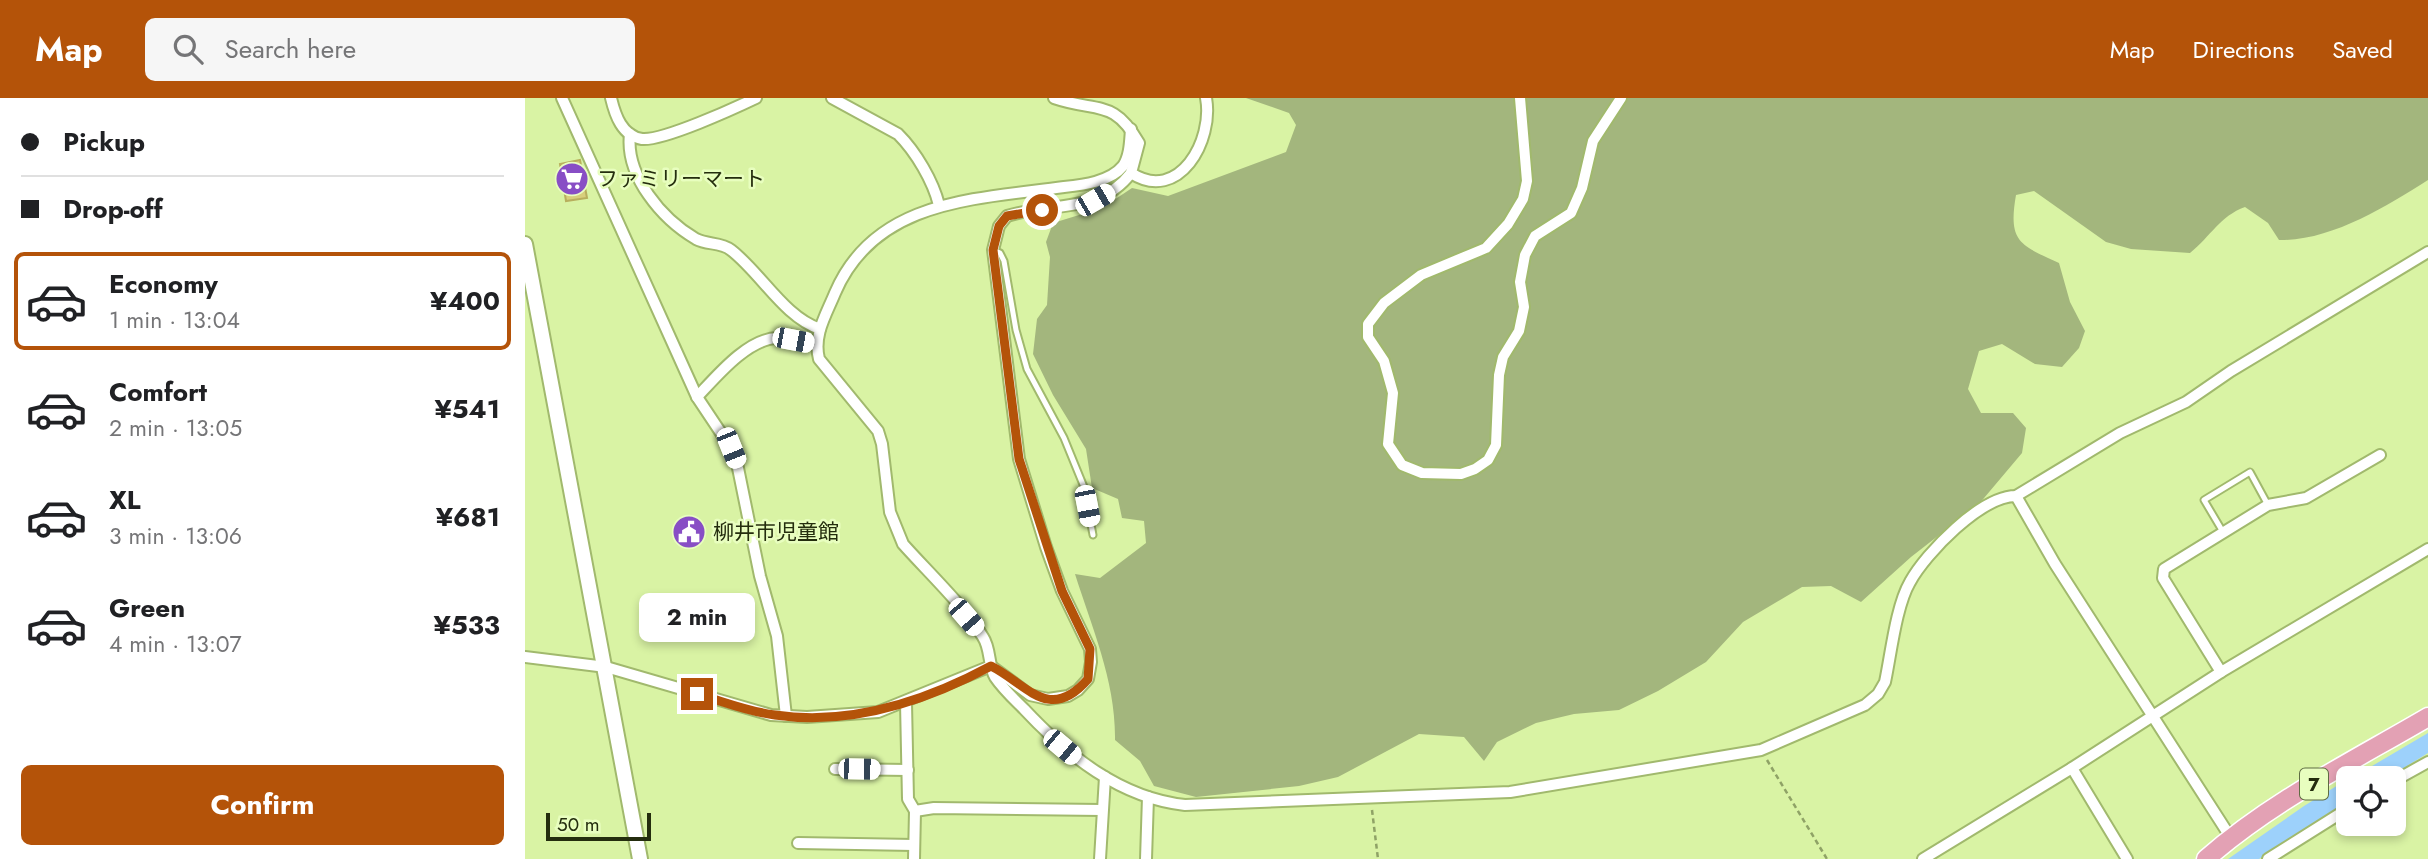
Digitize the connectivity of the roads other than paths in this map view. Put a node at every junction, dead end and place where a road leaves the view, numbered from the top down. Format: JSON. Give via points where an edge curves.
{"nodes":[{"id":1,"x":562,"y":98,"type":"edge"},
{"id":2,"x":611,"y":98,"type":"edge"},
{"id":3,"x":756,"y":98,"type":"edge"},
{"id":4,"x":832,"y":98,"type":"edge"},
{"id":5,"x":1055,"y":98,"type":"edge"},
{"id":6,"x":1206,"y":98,"type":"edge"},
{"id":7,"x":1520,"y":98,"type":"edge"},
{"id":8,"x":1621,"y":98,"type":"edge"},
{"id":9,"x":1131,"y":130,"type":"junction"},
{"id":10,"x":630,"y":134,"type":"junction"},
{"id":11,"x":1131,"y":173,"type":"junction"},
{"id":12,"x":939,"y":205,"type":"junction"},
{"id":13,"x":525,"y":244,"type":"edge"},
{"id":14,"x":993,"y":250,"type":"junction"},
{"id":15,"x":2428,"y":252,"type":"edge"},
{"id":16,"x":820,"y":328,"type":"junction"},
{"id":17,"x":816,"y":345,"type":"junction"},
{"id":18,"x":697,"y":397,"type":"junction"},
{"id":19,"x":2380,"y":455,"type":"dead end"},
{"id":20,"x":2016,"y":496,"type":"junction"},
{"id":21,"x":2268,"y":505,"type":"junction"},
{"id":22,"x":2223,"y":533,"type":"junction"},
{"id":23,"x":1093,"y":535,"type":"dead end"},
{"id":24,"x":2428,"y":550,"type":"edge"},
{"id":25,"x":525,"y":657,"type":"edge"},
{"id":26,"x":991,"y":666,"type":"junction"},
{"id":27,"x":606,"y":667,"type":"junction"},
{"id":28,"x":2221,"y":673,"type":"junction"},
{"id":29,"x":906,"y":702,"type":"junction"},
{"id":30,"x":2154,"y":714,"type":"junction"},
{"id":31,"x":786,"y":716,"type":"junction"},
{"id":32,"x":2428,"y":717,"type":"edge"},
{"id":33,"x":2428,"y":762,"type":"edge"},
{"id":34,"x":2072,"y":768,"type":"junction"},
{"id":35,"x":835,"y":769,"type":"dead end"},
{"id":36,"x":908,"y":770,"type":"junction"},
{"id":37,"x":2406,"y":774,"type":"edge"},
{"id":38,"x":1105,"y":776,"type":"junction"},
{"id":39,"x":1148,"y":797,"type":"junction"},
{"id":40,"x":1102,"y":810,"type":"junction"},
{"id":41,"x":915,"y":811,"type":"junction"},
{"id":42,"x":2336,"y":817,"type":"edge"},
{"id":43,"x":2231,"y":838,"type":"junction"},
{"id":44,"x":798,"y":844,"type":"dead end"},
{"id":45,"x":914,"y":845,"type":"junction"},
{"id":46,"x":2273,"y":858,"type":"edge"},
{"id":47,"x":640,"y":859,"type":"edge"},
{"id":48,"x":914,"y":859,"type":"edge"},
{"id":49,"x":1100,"y":859,"type":"edge"},
{"id":50,"x":1146,"y":859,"type":"edge"},
{"id":51,"x":1923,"y":859,"type":"edge"},
{"id":52,"x":2127,"y":859,"type":"edge"},
{"id":53,"x":2206,"y":859,"type":"edge"}],
"edges":[{"from":1,"to":18,"type":"street"},
{"from":2,"to":10,"type":"street","via":[[615,114]]},
{"from":3,"to":10,"type":"street","via":[[653,138]]},
{"from":4,"to":12,"type":"street","via":[[907,142]]},
{"from":5,"to":9,"type":"street","via":[[1116,113]]},
{"from":6,"to":11,"type":"street","via":[[1203,142],[1190,164],[1169,180],[1154,183]]},
{"from":7,"to":8,"type":"street","via":[[1527,181],[1523,199],[1508,224],[1486,248],[1421,275],[1384,303],[1369,324],[1368,337],[1384,361],[1393,393],[1388,444],[1402,465],[1422,473],[1461,474],[1488,460],[1496,446],[1499,375],[1503,357],[1519,331],[1525,255],[1535,236],[1571,214],[1593,141]]},
{"from":9,"to":11,"type":"street","via":[[1139,143]]},
{"from":9,"to":12,"type":"street","via":[[1124,165],[1089,184]]},
{"from":10,"to":16,"type":"street","via":[[631,154],[653,202],[699,241],[731,250],[799,316]]},
{"from":11,"to":14,"type":"street","via":[[1118,188],[1095,200],[1007,216],[999,226]]},
{"from":12,"to":16,"type":"street","via":[[871,242],[853,258]]},
{"from":13,"to":27,"type":"street"},
{"from":14,"to":23,"type":"lane","via":[[1004,261],[1027,369],[1084,487]]},
{"from":14,"to":26,"type":"street","via":[[1019,459],[1046,547],[1090,649],[1091,662],[1088,679],[1078,690],[1048,699],[1030,695]]},
{"from":15,"to":20,"type":"street","via":[[2186,402],[2120,433]]},
{"from":16,"to":17,"type":"street"},
{"from":17,"to":18,"type":"street","via":[[777,337],[761,342]]},
{"from":17,"to":26,"type":"street","via":[[819,359],[878,431],[895,529],[903,544],[983,637]]},
{"from":18,"to":31,"type":"street","via":[[737,463],[760,576],[778,636]]},
{"from":19,"to":21,"type":"street","via":[[2306,498]]},
{"from":20,"to":30,"type":"street"},
{"from":20,"to":39,"type":"street","via":[[2004,496],[1944,539],[1909,583],[1885,682],[1878,694],[1865,705],[1761,750],[1510,792],[1185,805]]},
{"from":21,"to":22,"type":"street"},
{"from":21,"to":22,"type":"lane","via":[[2250,472],[2204,500]]},
{"from":22,"to":28,"type":"street","via":[[2164,569],[2163,578]]},
{"from":24,"to":28,"type":"street"},
{"from":25,"to":27,"type":"street"},
{"from":26,"to":29,"type":"street"},
{"from":26,"to":38,"type":"street","via":[[1001,685],[1051,738]]},
{"from":27,"to":31,"type":"street"},
{"from":27,"to":47,"type":"street"},
{"from":28,"to":30,"type":"street"},
{"from":29,"to":31,"type":"street","via":[[863,714]]},
{"from":29,"to":36,"type":"street"},
{"from":30,"to":34,"type":"street"},
{"from":30,"to":43,"type":"street"},
{"from":32,"to":43,"type":"main road","number":"7"},
{"from":33,"to":37,"type":"street"},
{"from":34,"to":51,"type":"street"},
{"from":34,"to":52,"type":"street"},
{"from":35,"to":36,"type":"street"},
{"from":36,"to":41,"type":"street","via":[[908,799]]},
{"from":38,"to":39,"type":"street"},
{"from":38,"to":40,"type":"street"},
{"from":39,"to":50,"type":"street"},
{"from":40,"to":41,"type":"street"},
{"from":40,"to":49,"type":"street"},
{"from":41,"to":45,"type":"street"},
{"from":42,"to":46,"type":"street"},
{"from":43,"to":53,"type":"main road","number":"7"},
{"from":44,"to":45,"type":"street"},
{"from":45,"to":48,"type":"street"}]}
